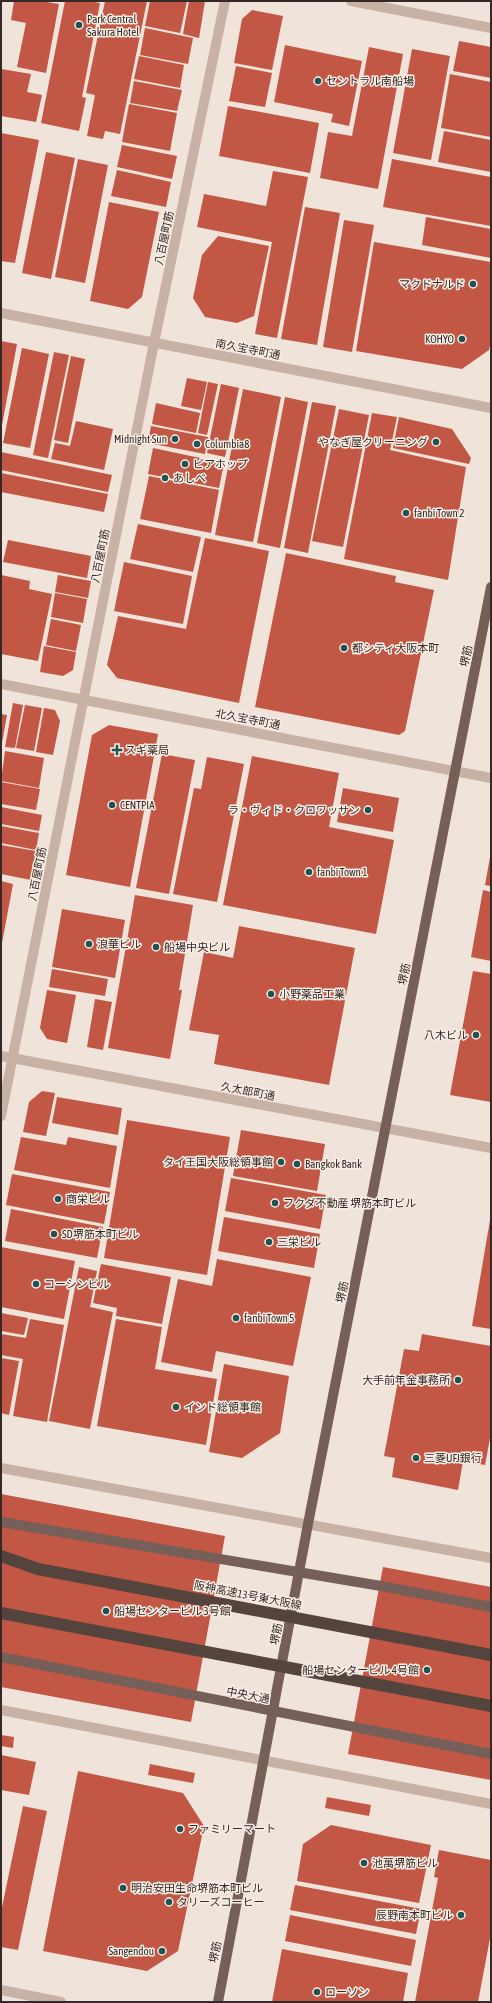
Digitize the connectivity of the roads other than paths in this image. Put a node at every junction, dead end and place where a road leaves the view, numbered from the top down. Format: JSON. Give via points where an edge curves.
{"nodes":[{"id":1,"x":225,"y":1,"type":"edge"},
{"id":2,"x":351,"y":1,"type":"edge"},
{"id":3,"x":491,"y":28,"type":"edge"},
{"id":4,"x":1,"y":314,"type":"edge"},
{"id":5,"x":154,"y":343,"type":"junction"},
{"id":6,"x":491,"y":408,"type":"edge"},
{"id":7,"x":491,"y":587,"type":"edge"},
{"id":8,"x":1,"y":684,"type":"edge"},
{"id":9,"x":84,"y":700,"type":"junction"},
{"id":10,"x":456,"y":771,"type":"junction"},
{"id":11,"x":491,"y":778,"type":"edge"},
{"id":12,"x":1,"y":1056,"type":"edge"},
{"id":13,"x":12,"y":1058,"type":"junction"},
{"id":14,"x":1,"y":1116,"type":"edge"},
{"id":15,"x":386,"y":1130,"type":"junction"},
{"id":16,"x":491,"y":1148,"type":"edge"},
{"id":17,"x":1,"y":1468,"type":"edge"},
{"id":18,"x":1,"y":1522,"type":"edge"},
{"id":19,"x":308,"y":1524,"type":"junction"},
{"id":20,"x":1,"y":1556,"type":"edge"},
{"id":21,"x":491,"y":1558,"type":"edge"},
{"id":22,"x":1,"y":1562,"type":"edge"},
{"id":23,"x":38,"y":1569,"type":"junction"},
{"id":24,"x":491,"y":1607,"type":"edge"},
{"id":25,"x":5,"y":1614,"type":"edge"},
{"id":26,"x":491,"y":1655,"type":"edge"},
{"id":27,"x":1,"y":1657,"type":"edge"},
{"id":28,"x":491,"y":1706,"type":"edge"},
{"id":29,"x":1,"y":1710,"type":"edge"},
{"id":30,"x":491,"y":1754,"type":"edge"},
{"id":31,"x":264,"y":1761,"type":"junction"},
{"id":32,"x":491,"y":1804,"type":"edge"},
{"id":33,"x":1,"y":1990,"type":"edge"},
{"id":34,"x":61,"y":2002,"type":"edge"},
{"id":35,"x":218,"y":2002,"type":"edge"}],
"edges":[{"from":1,"to":5,"type":"street","name":"八百屋町筋"},
{"from":2,"to":3,"type":"street"},
{"from":4,"to":5,"type":"street","name":"南久宝寺町通"},
{"from":5,"to":6,"type":"street","name":"南久宝寺町通"},
{"from":5,"to":9,"type":"street","name":"八百屋町筋"},
{"from":7,"to":10,"type":"main road","name":"堺筋"},
{"from":8,"to":9,"type":"street","name":"北久宝寺町通"},
{"from":9,"to":10,"type":"street","name":"北久宝寺町通"},
{"from":9,"to":13,"type":"street","name":"八百屋町筋"},
{"from":10,"to":11,"type":"street","name":"北久宝寺町通"},
{"from":10,"to":15,"type":"main road","name":"堺筋"},
{"from":12,"to":13,"type":"street","name":"久太郎町通"},
{"from":13,"to":14,"type":"street","name":"八百屋町筋"},
{"from":13,"to":15,"type":"street","name":"久太郎町通"},
{"from":15,"to":16,"type":"street","name":"久太郎町通"},
{"from":15,"to":19,"type":"main road","name":"堺筋"},
{"from":17,"to":19,"type":"street"},
{"from":18,"to":24,"type":"main road","bridge":true},
{"from":19,"to":21,"type":"street"},
{"from":19,"to":31,"type":"main road","name":"堺筋"},
{"from":20,"to":23,"type":"highway","name":"阪神高速13号東大阪線"},
{"from":22,"to":23,"type":"highway"},
{"from":23,"to":26,"type":"highway","name":"阪神高速13号東大阪線","bridge":true},
{"from":25,"to":28,"type":"highway","bridge":true},
{"from":27,"to":30,"type":"main road","name":"中央大通","bridge":true},
{"from":29,"to":31,"type":"street"},
{"from":31,"to":32,"type":"street"},
{"from":31,"to":35,"type":"main road","name":"堺筋"},
{"from":33,"to":34,"type":"street"}]}
